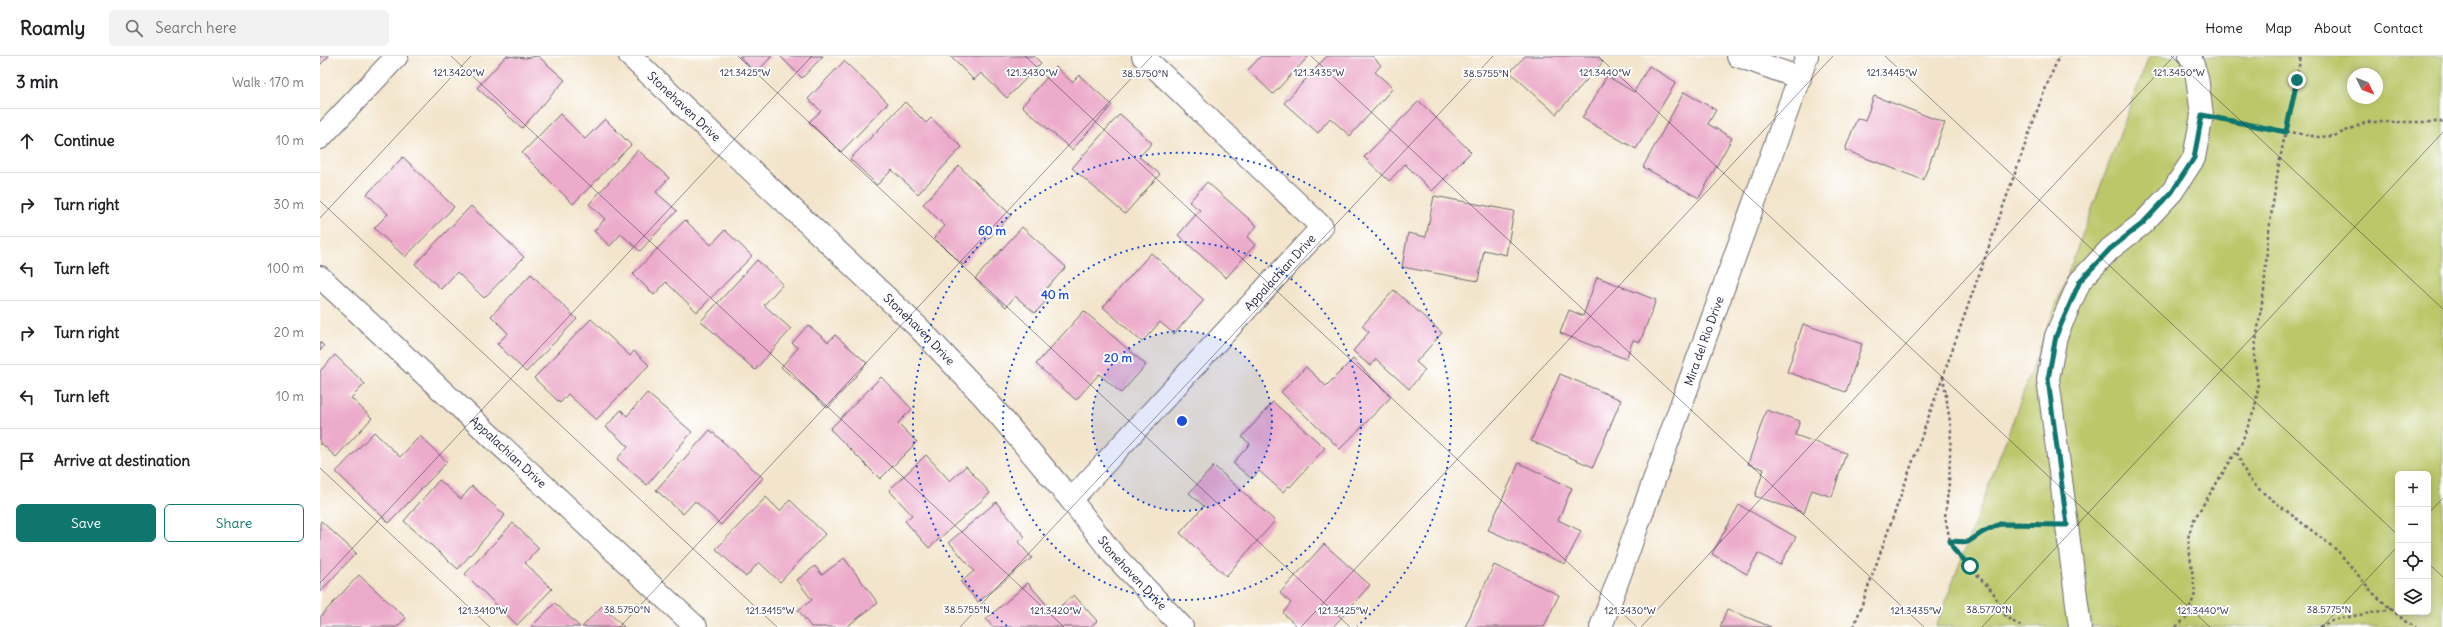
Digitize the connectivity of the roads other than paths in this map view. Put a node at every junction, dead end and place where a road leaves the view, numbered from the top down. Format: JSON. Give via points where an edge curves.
{"nodes":[{"id":1,"x":397,"y":56,"type":"edge"},
{"id":2,"x":630,"y":56,"type":"edge"},
{"id":3,"x":1143,"y":56,"type":"edge"},
{"id":4,"x":1738,"y":56,"type":"edge"},
{"id":5,"x":1807,"y":56,"type":"edge"},
{"id":6,"x":2190,"y":56,"type":"edge"},
{"id":7,"x":1800,"y":78,"type":"junction"},
{"id":8,"x":320,"y":138,"type":"edge"},
{"id":9,"x":320,"y":277,"type":"edge"},
{"id":10,"x":1071,"y":500,"type":"junction"},
{"id":11,"x":696,"y":627,"type":"edge"},
{"id":12,"x":1182,"y":627,"type":"edge"},
{"id":13,"x":1601,"y":627,"type":"edge"},
{"id":14,"x":2080,"y":627,"type":"edge"}],
"edges":[{"from":1,"to":8,"type":"street"},
{"from":2,"to":10,"type":"street","name":"Stonehaven Drive","via":[[919,328],[984,397]]},
{"from":3,"to":10,"type":"street","name":"Appalachian Drive","via":[[1322,227]]},
{"from":4,"to":7,"type":"street"},
{"from":5,"to":7,"type":"street","name":"Mira del Rio Drive"},
{"from":6,"to":14,"type":"street","via":[[2197,78],[2202,115],[2194,158],[2176,186],[2142,224],[2110,249],[2080,281],[2056,336],[2048,379]]},
{"from":7,"to":13,"type":"street","name":"Mira del Rio Drive"},
{"from":9,"to":11,"type":"street","name":"Appalachian Drive"},
{"from":10,"to":12,"type":"street","name":"Stonehaven Drive","via":[[1113,554]]}]}
